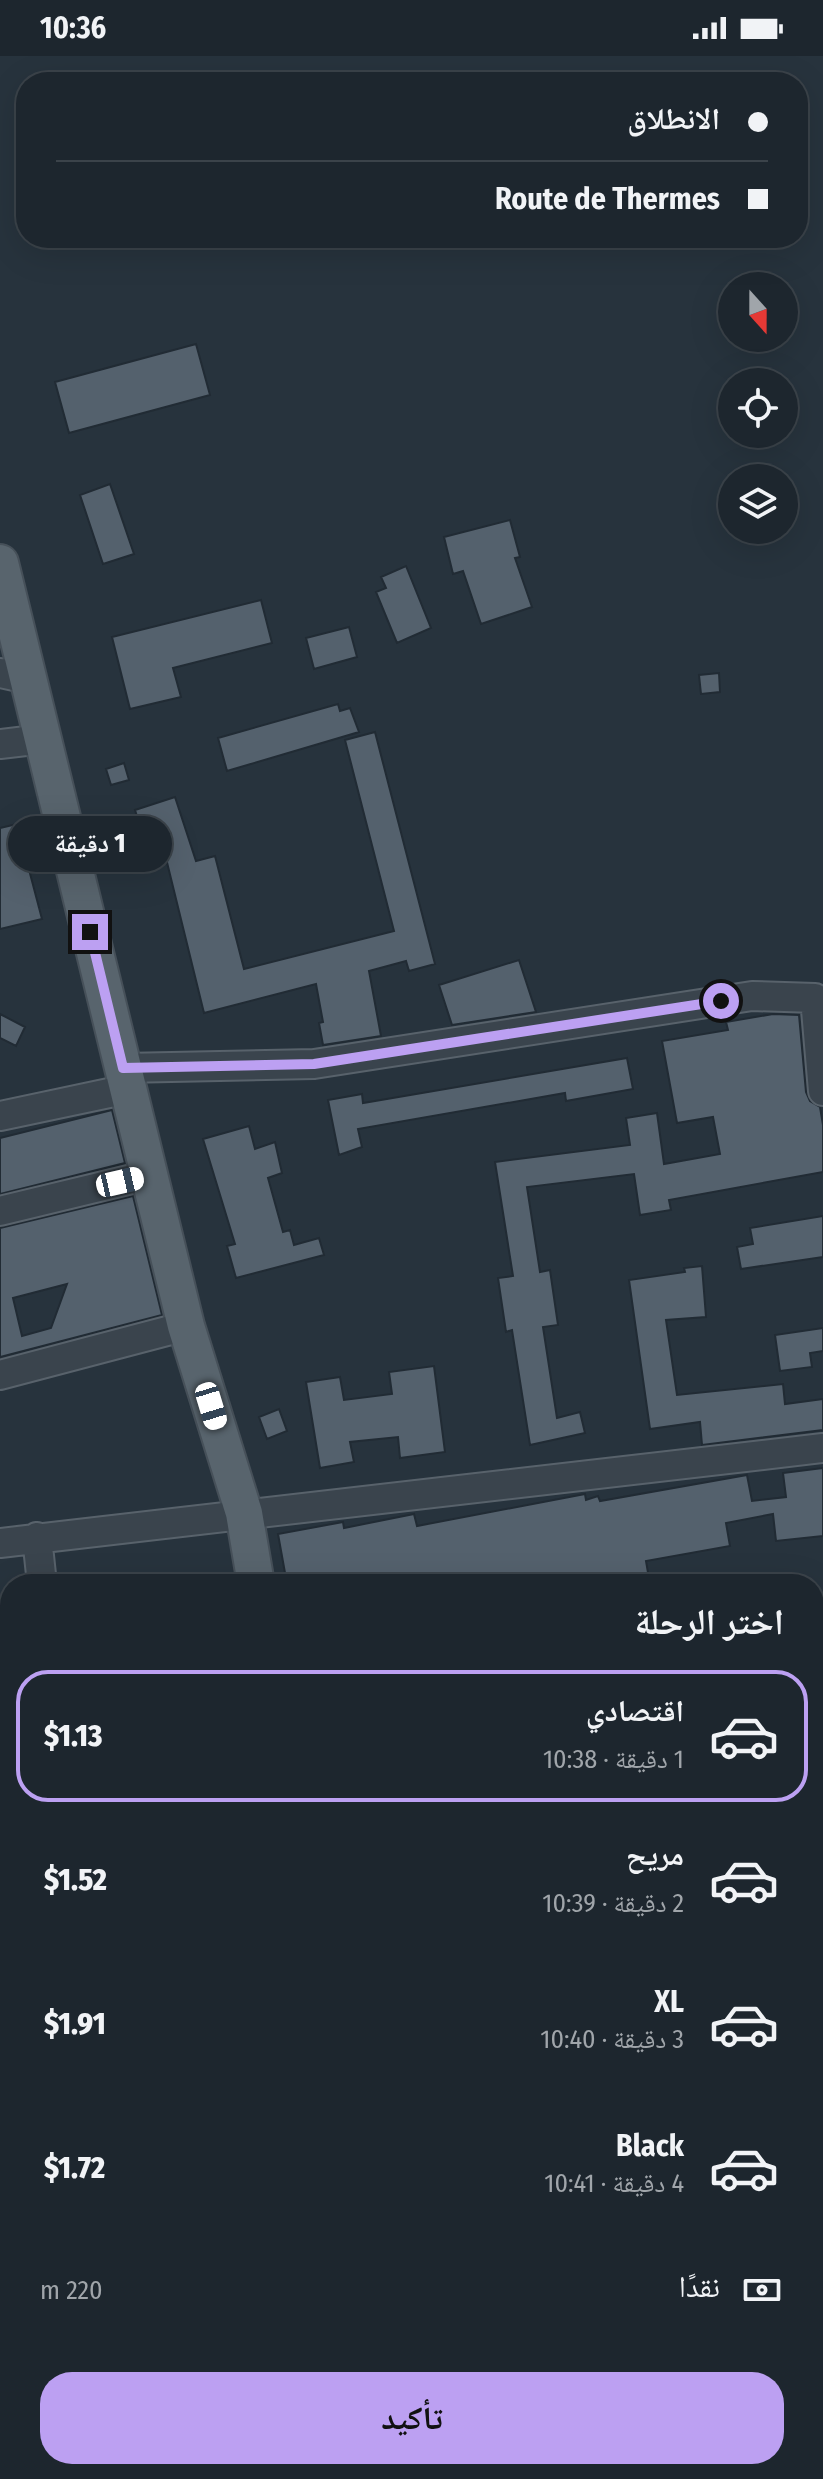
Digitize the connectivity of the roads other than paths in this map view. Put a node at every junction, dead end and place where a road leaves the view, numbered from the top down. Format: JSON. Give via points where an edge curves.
{"nodes":[{"id":1,"x":0,"y":563,"type":"edge"},
{"id":2,"x":14,"y":676,"type":"edge"},
{"id":3,"x":43,"y":739,"type":"junction"},
{"id":4,"x":0,"y":744,"type":"edge"},
{"id":5,"x":126,"y":1078,"type":"junction"},
{"id":6,"x":823,"y":1091,"type":"edge"},
{"id":7,"x":0,"y":1116,"type":"edge"},
{"id":8,"x":149,"y":1175,"type":"junction"},
{"id":9,"x":0,"y":1211,"type":"edge"},
{"id":10,"x":186,"y":1326,"type":"junction"},
{"id":11,"x":0,"y":1375,"type":"edge"},
{"id":12,"x":823,"y":1448,"type":"edge"},
{"id":13,"x":244,"y":1513,"type":"junction"},
{"id":14,"x":37,"y":1537,"type":"junction"},
{"id":15,"x":0,"y":1543,"type":"edge"},
{"id":16,"x":41,"y":1574,"type":"edge"},
{"id":17,"x":254,"y":1574,"type":"edge"}],
"edges":[{"from":1,"to":2,"type":"main road"},
{"from":2,"to":3,"type":"main road"},
{"from":3,"to":4,"type":"street"},
{"from":3,"to":5,"type":"main road"},
{"from":5,"to":6,"type":"street","via":[[314,1064],[752,996],[815,998]]},
{"from":5,"to":7,"type":"street"},
{"from":5,"to":8,"type":"main road"},
{"from":8,"to":9,"type":"street"},
{"from":8,"to":10,"type":"main road"},
{"from":10,"to":11,"type":"street"},
{"from":10,"to":13,"type":"main road"},
{"from":12,"to":13,"type":"street"},
{"from":13,"to":14,"type":"street"},
{"from":13,"to":17,"type":"main road"},
{"from":14,"to":15,"type":"street"},
{"from":14,"to":16,"type":"street"}]}
